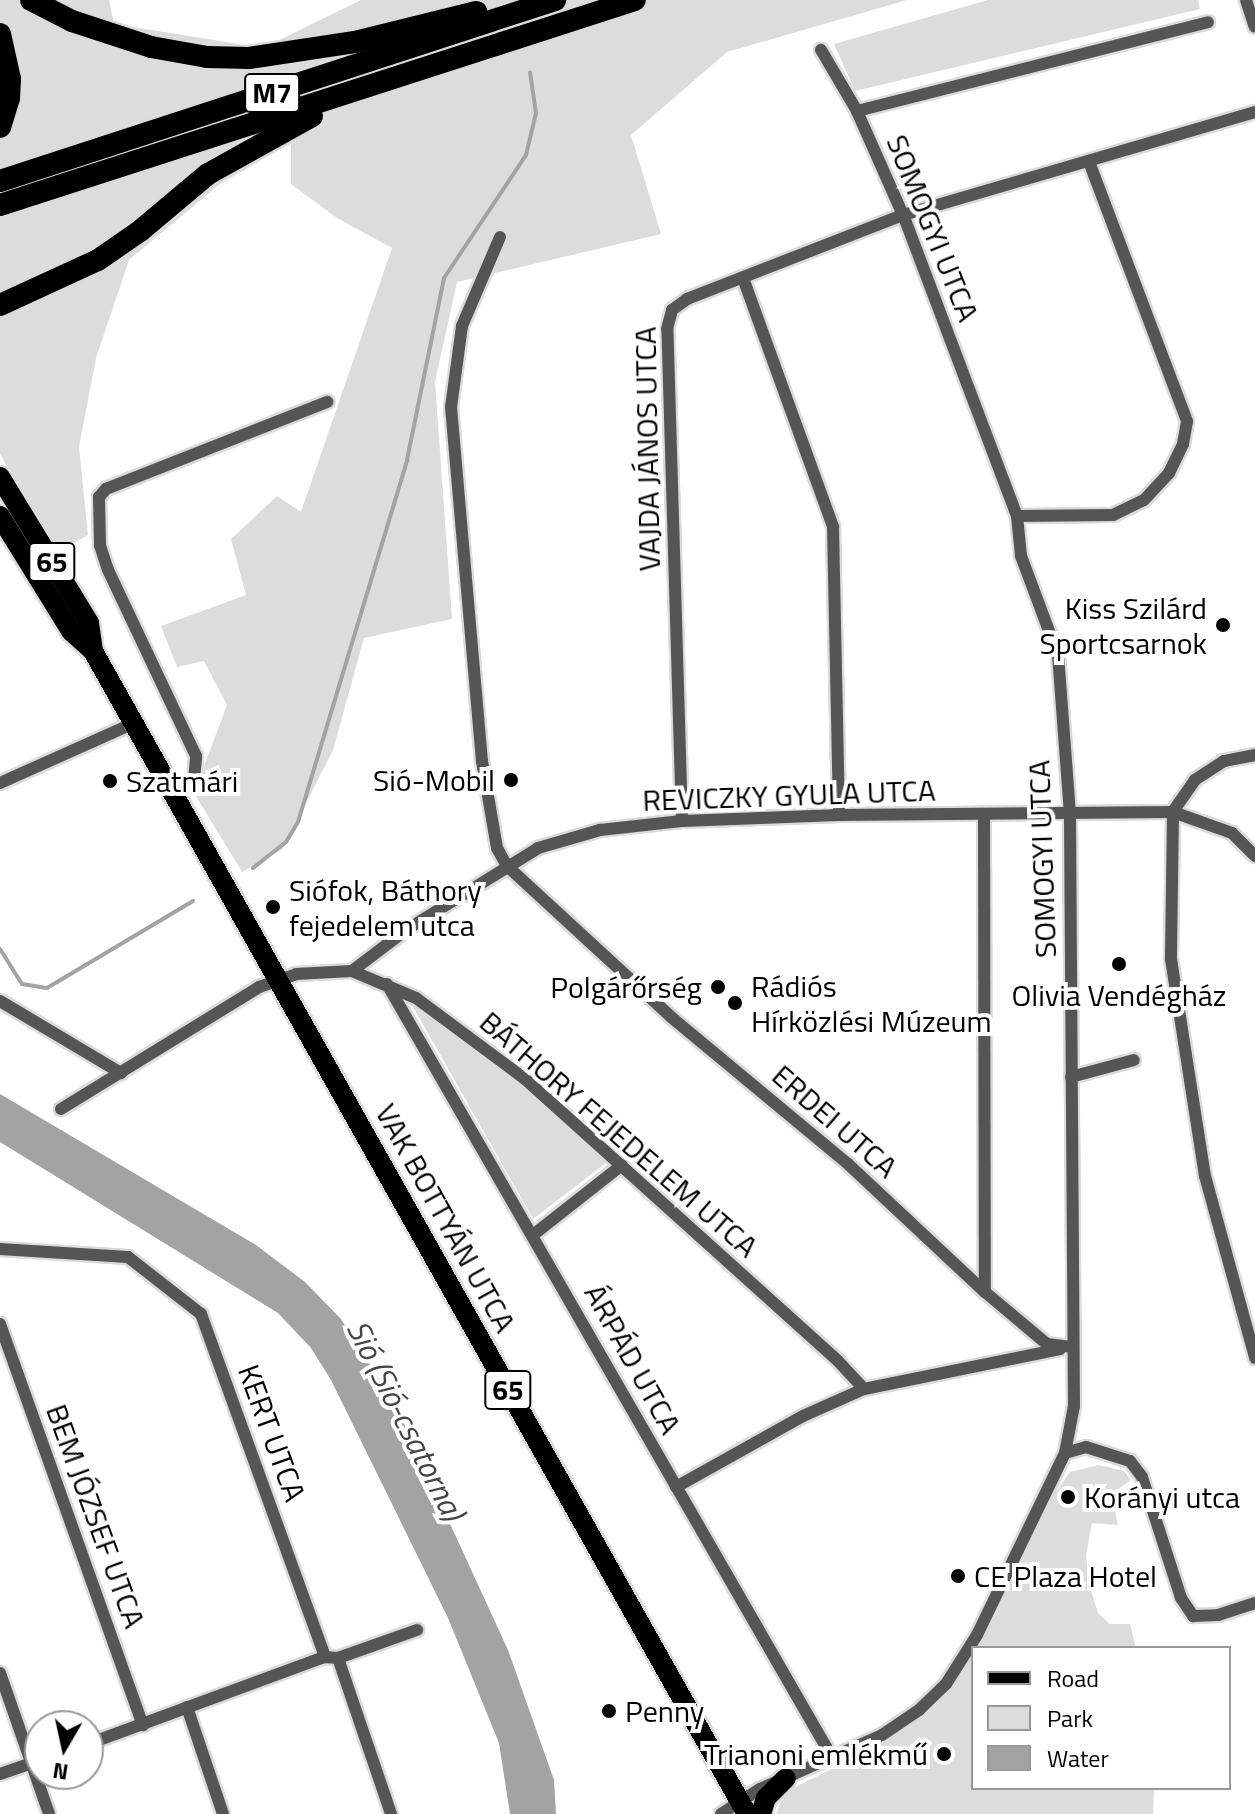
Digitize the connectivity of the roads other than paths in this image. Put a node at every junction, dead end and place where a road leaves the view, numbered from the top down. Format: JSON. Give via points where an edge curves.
{"nodes":[{"id":1,"x":31,"y":0,"type":"edge"},
{"id":2,"x":635,"y":0,"type":"edge"},
{"id":3,"x":1246,"y":0,"type":"edge"},
{"id":4,"x":550,"y":2,"type":"edge"},
{"id":5,"x":1208,"y":22,"type":"dead end"},
{"id":6,"x":1255,"y":27,"type":"edge"},
{"id":7,"x":0,"y":34,"type":"edge"},
{"id":8,"x":821,"y":50,"type":"dead end"},
{"id":9,"x":382,"y":82,"type":"junction"},
{"id":10,"x":857,"y":111,"type":"junction"},
{"id":11,"x":1255,"y":112,"type":"edge"},
{"id":12,"x":0,"y":127,"type":"edge"},
{"id":13,"x":1089,"y":161,"type":"junction"},
{"id":14,"x":0,"y":181,"type":"edge"},
{"id":15,"x":0,"y":205,"type":"edge"},
{"id":16,"x":903,"y":215,"type":"junction"},
{"id":17,"x":500,"y":237,"type":"dead end"},
{"id":18,"x":743,"y":278,"type":"junction"},
{"id":19,"x":0,"y":305,"type":"edge"},
{"id":20,"x":327,"y":402,"type":"dead end"},
{"id":21,"x":0,"y":477,"type":"edge"},
{"id":22,"x":0,"y":516,"type":"edge"},
{"id":23,"x":1017,"y":516,"type":"junction"},
{"id":24,"x":93,"y":651,"type":"junction"},
{"id":25,"x":134,"y":723,"type":"junction"},
{"id":26,"x":1255,"y":755,"type":"edge"},
{"id":27,"x":0,"y":783,"type":"edge"},
{"id":28,"x":175,"y":795,"type":"junction"},
{"id":29,"x":1173,"y":812,"type":"junction"},
{"id":30,"x":984,"y":814,"type":"junction"},
{"id":31,"x":1070,"y":814,"type":"junction"},
{"id":32,"x":839,"y":815,"type":"junction"},
{"id":33,"x":682,"y":821,"type":"junction"},
{"id":34,"x":1255,"y":856,"type":"edge"},
{"id":35,"x":507,"y":866,"type":"junction"},
{"id":36,"x":352,"y":971,"type":"junction"},
{"id":37,"x":278,"y":980,"type":"junction"},
{"id":38,"x":387,"y":984,"type":"junction"},
{"id":39,"x":0,"y":1001,"type":"edge"},
{"id":40,"x":1134,"y":1060,"type":"dead end"},
{"id":41,"x":121,"y":1073,"type":"junction"},
{"id":42,"x":1071,"y":1077,"type":"junction"},
{"id":43,"x":61,"y":1109,"type":"dead end"},
{"id":44,"x":622,"y":1165,"type":"junction"},
{"id":45,"x":533,"y":1235,"type":"junction"},
{"id":46,"x":0,"y":1249,"type":"edge"},
{"id":47,"x":985,"y":1292,"type":"junction"},
{"id":48,"x":0,"y":1324,"type":"edge"},
{"id":49,"x":1073,"y":1347,"type":"junction"},
{"id":50,"x":1255,"y":1358,"type":"edge"},
{"id":51,"x":864,"y":1389,"type":"junction"},
{"id":52,"x":1065,"y":1453,"type":"junction"},
{"id":53,"x":676,"y":1487,"type":"junction"},
{"id":54,"x":1255,"y":1603,"type":"edge"},
{"id":55,"x":417,"y":1630,"type":"dead end"},
{"id":56,"x":332,"y":1657,"type":"junction"},
{"id":57,"x":0,"y":1673,"type":"edge"},
{"id":58,"x":187,"y":1707,"type":"junction"},
{"id":59,"x":143,"y":1725,"type":"junction"},
{"id":60,"x":24,"y":1732,"type":"edge"},
{"id":61,"x":104,"y":1738,"type":"edge"},
{"id":62,"x":833,"y":1759,"type":"junction"},
{"id":63,"x":24,"y":1765,"type":"edge"},
{"id":64,"x":0,"y":1774,"type":"edge"},
{"id":65,"x":786,"y":1778,"type":"junction"},
{"id":66,"x":43,"y":1790,"type":"edge"},
{"id":67,"x":742,"y":1807,"type":"edge"},
{"id":68,"x":49,"y":1814,"type":"edge"},
{"id":69,"x":223,"y":1814,"type":"edge"},
{"id":70,"x":391,"y":1814,"type":"edge"},
{"id":71,"x":721,"y":1814,"type":"edge"},
{"id":72,"x":761,"y":1814,"type":"edge"}],
"edges":[{"from":1,"to":4,"type":"highway","via":[[117,38],[207,57],[249,58],[355,42],[492,8]]},
{"from":2,"to":9,"type":"highway","number":"M7"},
{"from":3,"to":6,"type":"street"},
{"from":4,"to":14,"type":"highway","number":"M7"},
{"from":5,"to":10,"type":"street"},
{"from":7,"to":12,"type":"highway","via":[[10,79]]},
{"from":8,"to":10,"type":"street","name":"SOMOGYI UTCA"},
{"from":9,"to":15,"type":"highway","number":"M7"},
{"from":9,"to":19,"type":"highway","via":[[208,174],[98,260]]},
{"from":10,"to":16,"type":"street","name":"SOMOGYI UTCA"},
{"from":11,"to":13,"type":"street","name":"VAJDA JÁNOS UTCA"},
{"from":13,"to":16,"type":"street","name":"VAJDA JÁNOS UTCA"},
{"from":13,"to":23,"type":"street","via":[[1187,421],[1183,444],[1169,473],[1144,500],[1113,515]]},
{"from":16,"to":18,"type":"street","name":"VAJDA JÁNOS UTCA"},
{"from":16,"to":23,"type":"street","name":"SOMOGYI UTCA"},
{"from":17,"to":35,"type":"street","name":"ERDEI UTCA","via":[[462,326],[451,407],[482,761],[494,837]]},
{"from":18,"to":32,"type":"street","via":[[833,527]]},
{"from":18,"to":33,"type":"street","name":"VAJDA JÁNOS UTCA","via":[[687,299],[672,310],[667,329]]},
{"from":20,"to":28,"type":"street","via":[[106,489],[99,497],[100,545],[108,570],[196,756],[194,781]]},
{"from":21,"to":24,"type":"main road","name":"VAK BOTTYÁN UTCA","number":"65","via":[[89,623]]},
{"from":22,"to":24,"type":"main road","name":"VAK BOTTYÁN UTCA","number":"65","via":[[71,631]]},
{"from":23,"to":31,"type":"street","name":"SOMOGYI UTCA","via":[[1021,556],[1058,655]]},
{"from":24,"to":25,"type":"main road","name":"VAK BOTTYÁN UTCA","number":"65"},
{"from":25,"to":27,"type":"street"},
{"from":25,"to":28,"type":"main road","name":"VAK BOTTYÁN UTCA","number":"65"},
{"from":26,"to":29,"type":"street","via":[[1224,761],[1195,780]]},
{"from":28,"to":37,"type":"main road","name":"VAK BOTTYÁN UTCA","number":"65"},
{"from":29,"to":31,"type":"street","name":"REVICZKY GYULA UTCA"},
{"from":29,"to":34,"type":"street","name":"REVICZKY GYULA UTCA","via":[[1232,833]]},
{"from":29,"to":50,"type":"street","via":[[1171,959],[1205,1176]]},
{"from":30,"to":31,"type":"street","name":"REVICZKY GYULA UTCA"},
{"from":30,"to":32,"type":"street","name":"REVICZKY GYULA UTCA"},
{"from":30,"to":47,"type":"street"},
{"from":31,"to":42,"type":"street","name":"SOMOGYI UTCA"},
{"from":32,"to":33,"type":"street","name":"REVICZKY GYULA UTCA"},
{"from":33,"to":35,"type":"street","name":"REVICZKY GYULA UTCA","via":[[600,830],[538,848]]},
{"from":35,"to":36,"type":"street","name":"REVICZKY GYULA UTCA"},
{"from":35,"to":47,"type":"street","name":"ERDEI UTCA","via":[[671,1017],[848,1164]]},
{"from":36,"to":37,"type":"street","name":"BÁTHORY FEJEDELEM UTCA"},
{"from":36,"to":38,"type":"street","name":"BÁTHORY FEJEDELEM UTCA"},
{"from":37,"to":41,"type":"street","name":"BÁTHORY FEJEDELEM UTCA"},
{"from":37,"to":67,"type":"main road","name":"VAK BOTTYÁN UTCA","number":"65"},
{"from":38,"to":44,"type":"street","name":"BÁTHORY FEJEDELEM UTCA","via":[[416,998],[525,1079]]},
{"from":38,"to":45,"type":"street","name":"ÁRPÁD UTCA"},
{"from":39,"to":41,"type":"street"},
{"from":40,"to":42,"type":"street"},
{"from":41,"to":43,"type":"street","name":"BÁTHORY FEJEDELEM UTCA"},
{"from":42,"to":49,"type":"street","name":"SOMOGYI UTCA"},
{"from":44,"to":45,"type":"street"},
{"from":44,"to":51,"type":"street","name":"BÁTHORY FEJEDELEM UTCA"},
{"from":45,"to":53,"type":"street","name":"ÁRPÁD UTCA"},
{"from":46,"to":56,"type":"street","name":"KERT UTCA","via":[[128,1257],[201,1314]]},
{"from":47,"to":49,"type":"street","name":"ERDEI UTCA","via":[[1047,1344]]},
{"from":48,"to":59,"type":"street","name":"BEM JÓZSEF UTCA"},
{"from":49,"to":51,"type":"street"},
{"from":49,"to":52,"type":"street","name":"SOMOGYI UTCA","via":[[1074,1406]]},
{"from":51,"to":53,"type":"street","via":[[803,1416]]},
{"from":52,"to":54,"type":"street","via":[[1086,1447],[1130,1461],[1142,1477],[1181,1598],[1193,1616],[1218,1615]]},
{"from":52,"to":62,"type":"street","name":"SOMOGYI UTCA","via":[[977,1635],[946,1684],[882,1735]]},
{"from":53,"to":62,"type":"street","name":"ÁRPÁD UTCA"},
{"from":55,"to":56,"type":"street"},
{"from":56,"to":58,"type":"street"},
{"from":56,"to":70,"type":"street","name":"KERT UTCA"},
{"from":57,"to":60,"type":"street"},
{"from":58,"to":59,"type":"street"},
{"from":58,"to":69,"type":"street"},
{"from":59,"to":61,"type":"street"},
{"from":62,"to":65,"type":"street","name":"SOMOGYI UTCA"},
{"from":63,"to":64,"type":"street"},
{"from":65,"to":67,"type":"street","name":"SOMOGYI UTCA"},
{"from":65,"to":72,"type":"main road","via":[[766,1798]]},
{"from":66,"to":68,"type":"street"},
{"from":67,"to":71,"type":"street","name":"SOMOGYI UTCA"}]}
